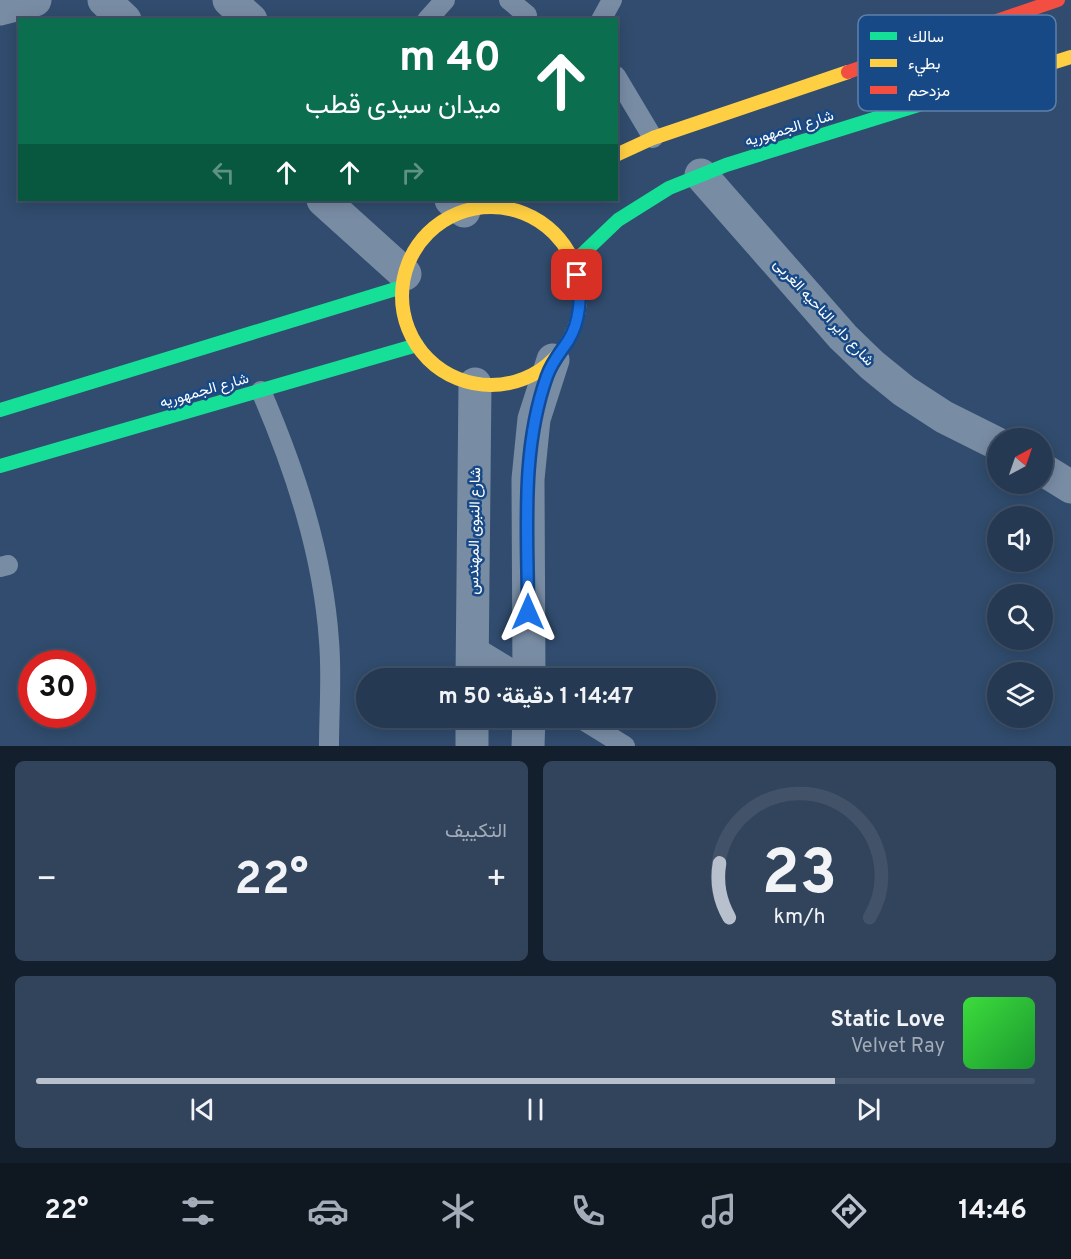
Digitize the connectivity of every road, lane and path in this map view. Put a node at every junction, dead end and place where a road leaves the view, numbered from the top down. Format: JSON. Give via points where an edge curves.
{"nodes":[{"id":1,"x":35,"y":0,"type":"edge"},
{"id":2,"x":104,"y":0,"type":"edge"},
{"id":3,"x":229,"y":0,"type":"edge"},
{"id":4,"x":445,"y":0,"type":"edge"},
{"id":5,"x":508,"y":0,"type":"edge"},
{"id":6,"x":612,"y":0,"type":"edge"},
{"id":7,"x":989,"y":0,"type":"edge"},
{"id":8,"x":1058,"y":0,"type":"edge"},
{"id":9,"x":0,"y":9,"type":"edge"},
{"id":10,"x":526,"y":15,"type":"dead end"},
{"id":11,"x":994,"y":15,"type":"edge"},
{"id":12,"x":1014,"y":15,"type":"edge"},
{"id":13,"x":123,"y":18,"type":"edge"},
{"id":14,"x":249,"y":18,"type":"edge"},
{"id":15,"x":429,"y":18,"type":"edge"},
{"id":16,"x":602,"y":18,"type":"edge"},
{"id":17,"x":1071,"y":57,"type":"edge"},
{"id":18,"x":1056,"y":62,"type":"edge"},
{"id":19,"x":858,"y":68,"type":"edge"},
{"id":20,"x":618,"y":79,"type":"edge"},
{"id":21,"x":898,"y":111,"type":"edge"},
{"id":22,"x":653,"y":138,"type":"junction"},
{"id":23,"x":618,"y":154,"type":"edge"},
{"id":24,"x":701,"y":176,"type":"junction"},
{"id":25,"x":324,"y":201,"type":"edge"},
{"id":26,"x":534,"y":201,"type":"edge"},
{"id":27,"x":458,"y":205,"type":"edge"},
{"id":28,"x":517,"y":211,"type":"junction"},
{"id":29,"x":574,"y":262,"type":"junction"},
{"id":30,"x":404,"y":280,"type":"junction"},
{"id":31,"x":417,"y":345,"type":"junction"},
{"id":32,"x":553,"y":360,"type":"junction"},
{"id":33,"x":475,"y":384,"type":"junction"},
{"id":34,"x":261,"y":391,"type":"junction"},
{"id":35,"x":0,"y":410,"type":"edge"},
{"id":36,"x":987,"y":438,"type":"edge"},
{"id":37,"x":0,"y":466,"type":"edge"},
{"id":38,"x":1053,"y":476,"type":"edge"},
{"id":39,"x":1071,"y":487,"type":"edge"},
{"id":40,"x":472,"y":666,"type":"edge"},
{"id":41,"x":529,"y":668,"type":"edge"},
{"id":42,"x":472,"y":728,"type":"edge"},
{"id":43,"x":528,"y":728,"type":"edge"},
{"id":44,"x":596,"y":728,"type":"edge"},
{"id":45,"x":329,"y":746,"type":"edge"},
{"id":46,"x":472,"y":746,"type":"edge"},
{"id":47,"x":528,"y":746,"type":"edge"},
{"id":48,"x":625,"y":746,"type":"edge"}],
"edges":[{"from":1,"to":9,"type":"street"},
{"from":2,"to":13,"type":"street"},
{"from":3,"to":14,"type":"street"},
{"from":4,"to":15,"type":"lane"},
{"from":5,"to":10,"type":"lane"},
{"from":6,"to":16,"type":"lane"},
{"from":7,"to":11,"type":"lane"},
{"from":8,"to":12,"type":"street"},
{"from":17,"to":18,"type":"street","name":"شارع الجمهوريه"},
{"from":19,"to":22,"type":"street"},
{"from":20,"to":22,"type":"lane"},
{"from":21,"to":24,"type":"street","name":"شارع الجمهوريه"},
{"from":22,"to":23,"type":"street"},
{"from":24,"to":29,"type":"street","name":"شارع الجمهوريه","via":[[669,188],[618,220]]},
{"from":24,"to":36,"type":"street","name":"شارع داير الناحيه الغربى","via":[[872,365],[944,417]]},
{"from":25,"to":30,"type":"street"},
{"from":26,"to":28,"type":"street"},
{"from":27,"to":28,"type":"street"},
{"from":27,"to":30,"type":"street","via":[[413,253]]},
{"from":28,"to":29,"type":"street","via":[[540,222],[560,240]]},
{"from":29,"to":32,"type":"street","via":[[580,287],[579,314],[569,339]]},
{"from":30,"to":31,"type":"street","via":[[403,308]]},
{"from":30,"to":35,"type":"street"},
{"from":31,"to":33,"type":"street","via":[[432,363]]},
{"from":31,"to":34,"type":"street","name":"شارع الجمهوريه"},
{"from":32,"to":33,"type":"street","via":[[517,381]]},
{"from":32,"to":41,"type":"street","via":[[534,419],[528,479]]},
{"from":33,"to":40,"type":"street","name":"شارع النبوى المهندس"},
{"from":34,"to":37,"type":"street","name":"شارع الجمهوريه"},
{"from":34,"to":45,"type":"lane","via":[[287,451],[321,577],[330,641]]},
{"from":38,"to":39,"type":"street"},
{"from":42,"to":46,"type":"street"},
{"from":43,"to":47,"type":"street"},
{"from":44,"to":48,"type":"lane"}]}
